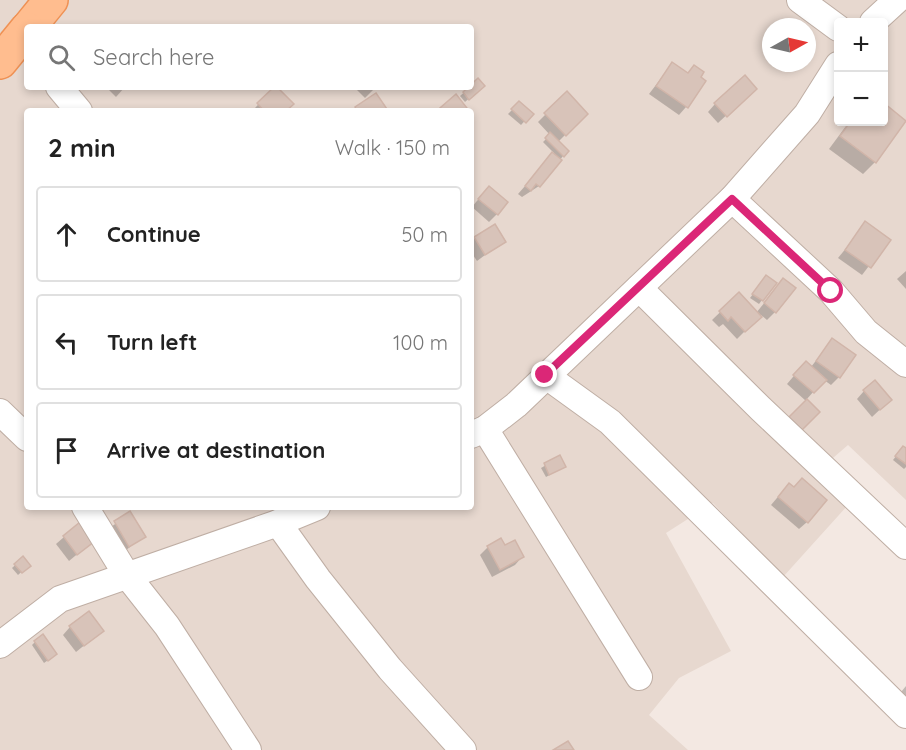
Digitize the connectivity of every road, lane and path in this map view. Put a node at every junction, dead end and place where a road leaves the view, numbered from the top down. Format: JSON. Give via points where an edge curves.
{"nodes":[{"id":1,"x":51,"y":0,"type":"edge"},
{"id":2,"x":800,"y":0,"type":"edge"},
{"id":3,"x":897,"y":0,"type":"edge"},
{"id":4,"x":877,"y":18,"type":"edge"},
{"id":5,"x":34,"y":24,"type":"edge"},
{"id":6,"x":834,"y":25,"type":"edge"},
{"id":7,"x":834,"y":71,"type":"edge"},
{"id":8,"x":62,"y":90,"type":"edge"},
{"id":9,"x":77,"y":108,"type":"edge"},
{"id":10,"x":732,"y":199,"type":"junction"},
{"id":11,"x":639,"y":288,"type":"junction"},
{"id":12,"x":906,"y":364,"type":"edge"},
{"id":13,"x":545,"y":375,"type":"junction"},
{"id":14,"x":0,"y":412,"type":"edge"},
{"id":15,"x":478,"y":432,"type":"edge"},
{"id":16,"x":24,"y":435,"type":"edge"},
{"id":17,"x":88,"y":510,"type":"edge"},
{"id":18,"x":310,"y":510,"type":"edge"},
{"id":19,"x":278,"y":523,"type":"junction"},
{"id":20,"x":906,"y":546,"type":"edge"},
{"id":21,"x":126,"y":574,"type":"junction"},
{"id":22,"x":0,"y":645,"type":"edge"},
{"id":23,"x":639,"y":677,"type":"dead end"},
{"id":24,"x":906,"y":715,"type":"edge"},
{"id":25,"x":248,"y":750,"type":"edge"},
{"id":26,"x":463,"y":750,"type":"edge"}],
"edges":[{"from":1,"to":5,"type":"main road"},
{"from":2,"to":6,"type":"street"},
{"from":3,"to":4,"type":"street"},
{"from":7,"to":10,"type":"street","via":[[807,114]]},
{"from":8,"to":9,"type":"street"},
{"from":10,"to":11,"type":"street"},
{"from":10,"to":12,"type":"street","via":[[831,291],[866,332]]},
{"from":11,"to":13,"type":"street"},
{"from":11,"to":20,"type":"street"},
{"from":13,"to":15,"type":"street","via":[[516,405]]},
{"from":13,"to":24,"type":"street","via":[[610,422]]},
{"from":14,"to":16,"type":"street"},
{"from":15,"to":23,"type":"street"},
{"from":17,"to":21,"type":"street"},
{"from":18,"to":19,"type":"street"},
{"from":19,"to":21,"type":"street"},
{"from":19,"to":26,"type":"street","via":[[383,660]]},
{"from":21,"to":22,"type":"street","via":[[60,599]]},
{"from":21,"to":25,"type":"street","via":[[167,626]]}]}
